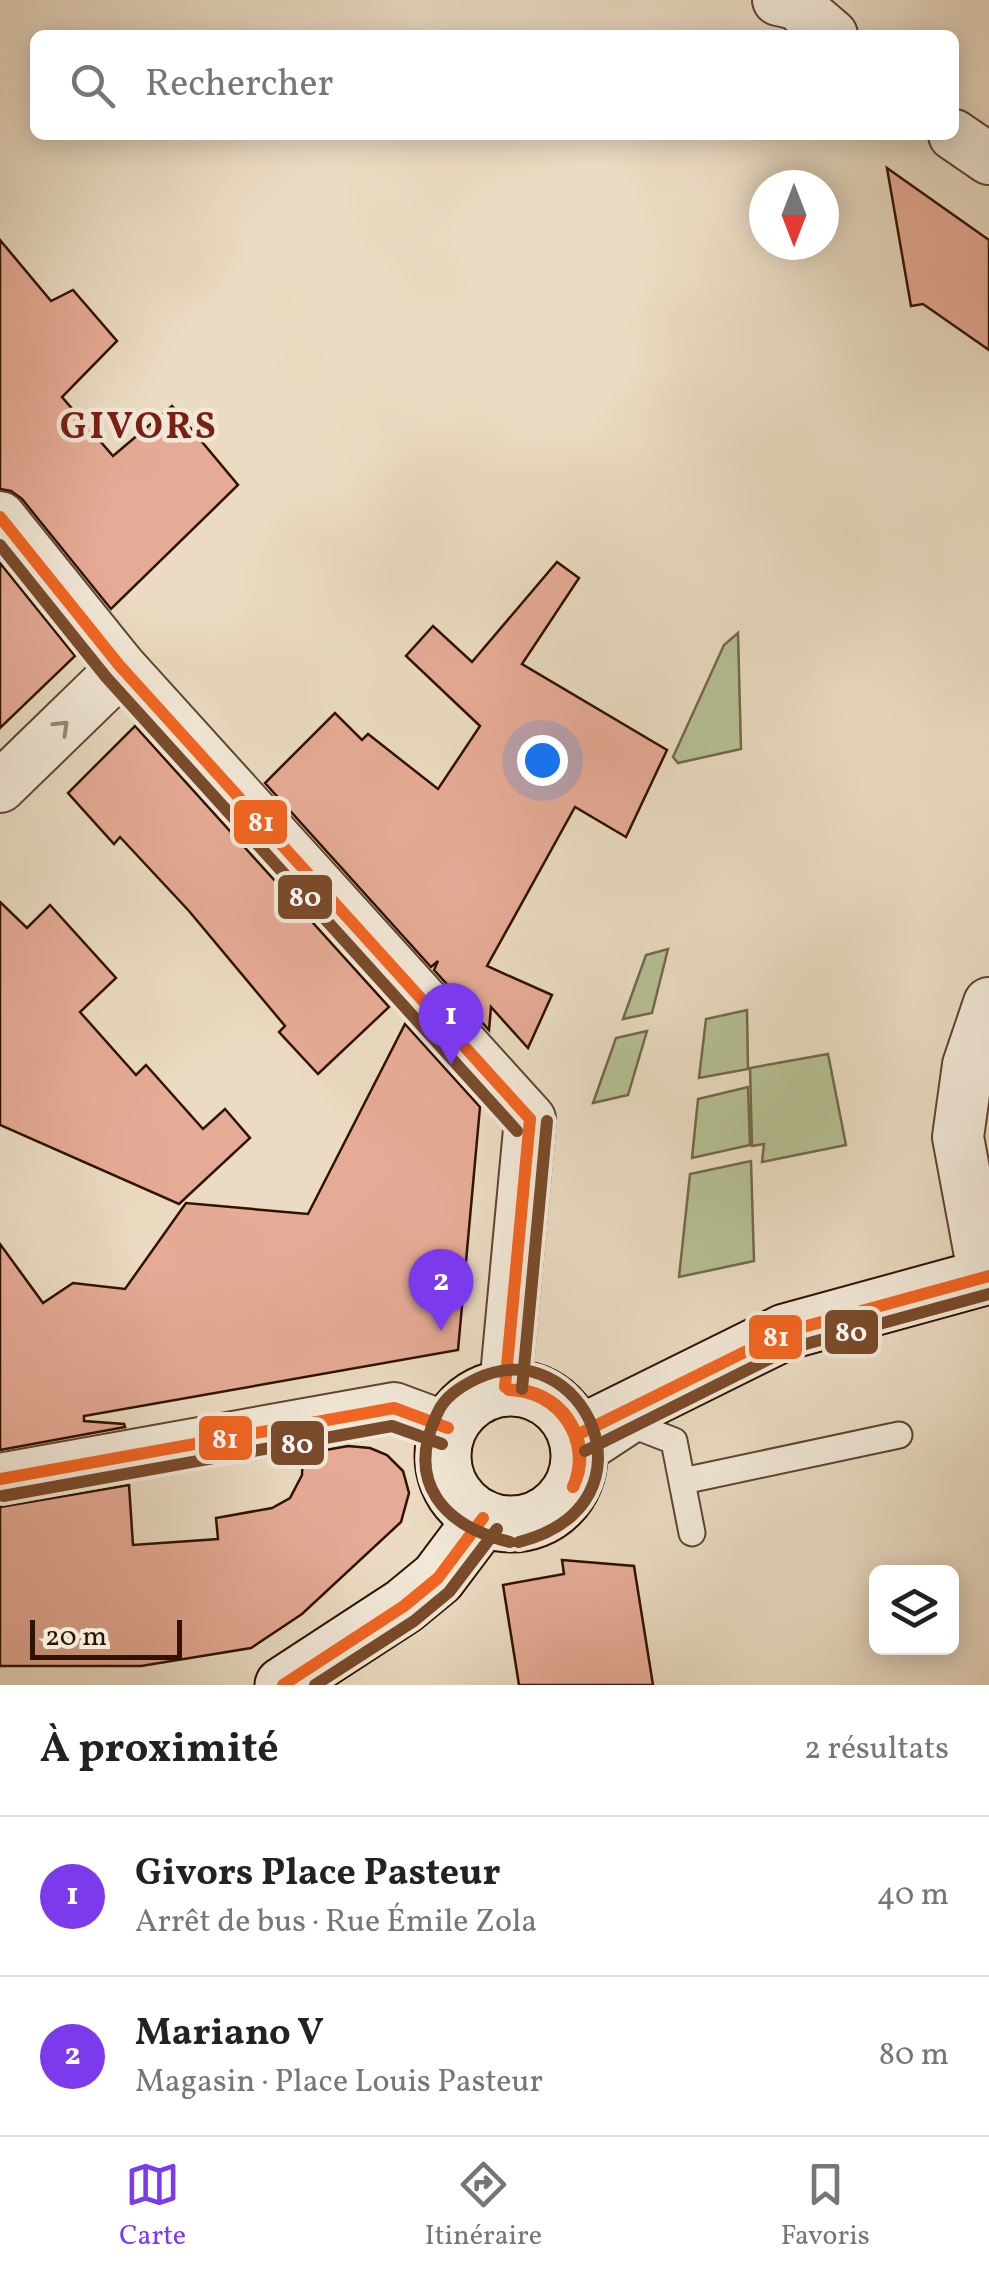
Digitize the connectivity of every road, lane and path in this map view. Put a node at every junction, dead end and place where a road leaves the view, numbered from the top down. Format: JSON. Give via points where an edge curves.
{"nodes":[{"id":1,"x":959,"y":138,"type":"edge"},
{"id":2,"x":989,"y":160,"type":"edge"},
{"id":3,"x":0,"y":517,"type":"edge"},
{"id":4,"x":119,"y":665,"type":"junction"},
{"id":5,"x":0,"y":787,"type":"edge"},
{"id":6,"x":989,"y":1003,"type":"edge"},
{"id":7,"x":987,"y":1277,"type":"edge"},
{"id":8,"x":505,"y":1387,"type":"junction"},
{"id":9,"x":448,"y":1428,"type":"junction"},
{"id":10,"x":899,"y":1435,"type":"dead end"},
{"id":11,"x":579,"y":1450,"type":"junction"},
{"id":12,"x":0,"y":1479,"type":"edge"},
{"id":13,"x":683,"y":1481,"type":"junction"},
{"id":14,"x":483,"y":1518,"type":"junction"},
{"id":15,"x":692,"y":1533,"type":"dead end"},
{"id":16,"x":283,"y":1685,"type":"edge"}],
"edges":[{"from":1,"to":2,"type":"street"},
{"from":3,"to":4,"type":"street"},
{"from":5,"to":4,"type":"street","one_way":true},
{"from":4,"to":8,"type":"street","via":[[530,1119]]},
{"from":6,"to":7,"type":"street","via":[[968,1065],[958,1137]]},
{"from":7,"to":11,"type":"main road","via":[[785,1332]]},
{"from":8,"to":9,"type":"main road","via":[[461,1408]]},
{"from":8,"to":11,"type":"main road","via":[[552,1400],[568,1417]]},
{"from":9,"to":12,"type":"street","via":[[394,1408]]},
{"from":9,"to":14,"type":"main road","via":[[442,1461],[448,1484]]},
{"from":10,"to":13,"type":"lane"},
{"from":11,"to":13,"type":"lane","via":[[638,1427],[674,1441]]},
{"from":11,"to":14,"type":"main road","via":[[573,1488],[558,1507],[514,1525]]},
{"from":13,"to":15,"type":"lane"},
{"from":14,"to":16,"type":"main road","via":[[438,1578]]}]}
